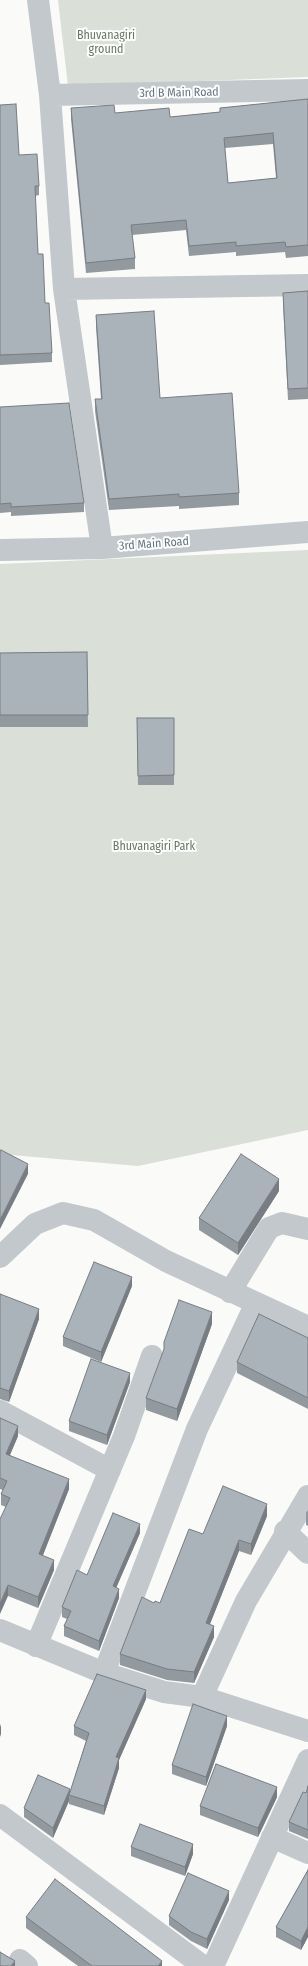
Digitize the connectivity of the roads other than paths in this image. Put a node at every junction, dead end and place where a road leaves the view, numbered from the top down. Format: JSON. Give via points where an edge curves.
{"nodes":[{"id":1,"x":38,"y":0,"type":"edge"},
{"id":2,"x":308,"y":90,"type":"edge"},
{"id":3,"x":50,"y":95,"type":"junction"},
{"id":4,"x":308,"y":285,"type":"edge"},
{"id":5,"x":64,"y":289,"type":"junction"},
{"id":6,"x":308,"y":532,"type":"edge"},
{"id":7,"x":102,"y":548,"type":"junction"},
{"id":8,"x":0,"y":550,"type":"edge"},
{"id":9,"x":308,"y":1229,"type":"edge"},
{"id":10,"x":0,"y":1257,"type":"edge"},
{"id":11,"x":230,"y":1292,"type":"junction"},
{"id":12,"x":256,"y":1303,"type":"junction"},
{"id":13,"x":308,"y":1327,"type":"edge"},
{"id":14,"x":152,"y":1356,"type":"dead end"},
{"id":15,"x":0,"y":1411,"type":"edge"},
{"id":16,"x":110,"y":1470,"type":"junction"},
{"id":17,"x":308,"y":1496,"type":"edge"},
{"id":18,"x":286,"y":1531,"type":"junction"},
{"id":19,"x":308,"y":1553,"type":"edge"},
{"id":20,"x":0,"y":1630,"type":"edge"},
{"id":21,"x":36,"y":1646,"type":"junction"},
{"id":22,"x":104,"y":1673,"type":"junction"},
{"id":23,"x":202,"y":1696,"type":"junction"},
{"id":24,"x":308,"y":1731,"type":"edge"},
{"id":25,"x":308,"y":1760,"type":"edge"},
{"id":26,"x":0,"y":1815,"type":"edge"},
{"id":27,"x":272,"y":1837,"type":"junction"},
{"id":28,"x":308,"y":1853,"type":"edge"},
{"id":29,"x":204,"y":1966,"type":"edge"},
{"id":30,"x":213,"y":1966,"type":"edge"}],
"edges":[{"from":1,"to":3,"type":"street"},
{"from":2,"to":3,"type":"street","name":"3rd B Main Road"},
{"from":3,"to":5,"type":"street"},
{"from":4,"to":5,"type":"street"},
{"from":5,"to":7,"type":"street"},
{"from":6,"to":7,"type":"street","name":"3rd Main Road"},
{"from":7,"to":8,"type":"street","name":"3rd Main Road"},
{"from":9,"to":11,"type":"street","via":[[282,1223],[269,1228]]},
{"from":10,"to":11,"type":"street","via":[[35,1224],[63,1213],[94,1220],[166,1261]]},
{"from":11,"to":12,"type":"street"},
{"from":12,"to":13,"type":"street"},
{"from":12,"to":22,"type":"street","via":[[196,1429]]},
{"from":14,"to":16,"type":"street"},
{"from":15,"to":16,"type":"street"},
{"from":16,"to":21,"type":"street"},
{"from":17,"to":18,"type":"street"},
{"from":18,"to":19,"type":"street"},
{"from":18,"to":23,"type":"street","via":[[246,1601]]},
{"from":20,"to":21,"type":"street"},
{"from":21,"to":22,"type":"street"},
{"from":22,"to":23,"type":"street","via":[[164,1692]]},
{"from":23,"to":24,"type":"street"},
{"from":25,"to":27,"type":"street"},
{"from":26,"to":29,"type":"street"},
{"from":27,"to":28,"type":"street"},
{"from":27,"to":30,"type":"street"}]}
